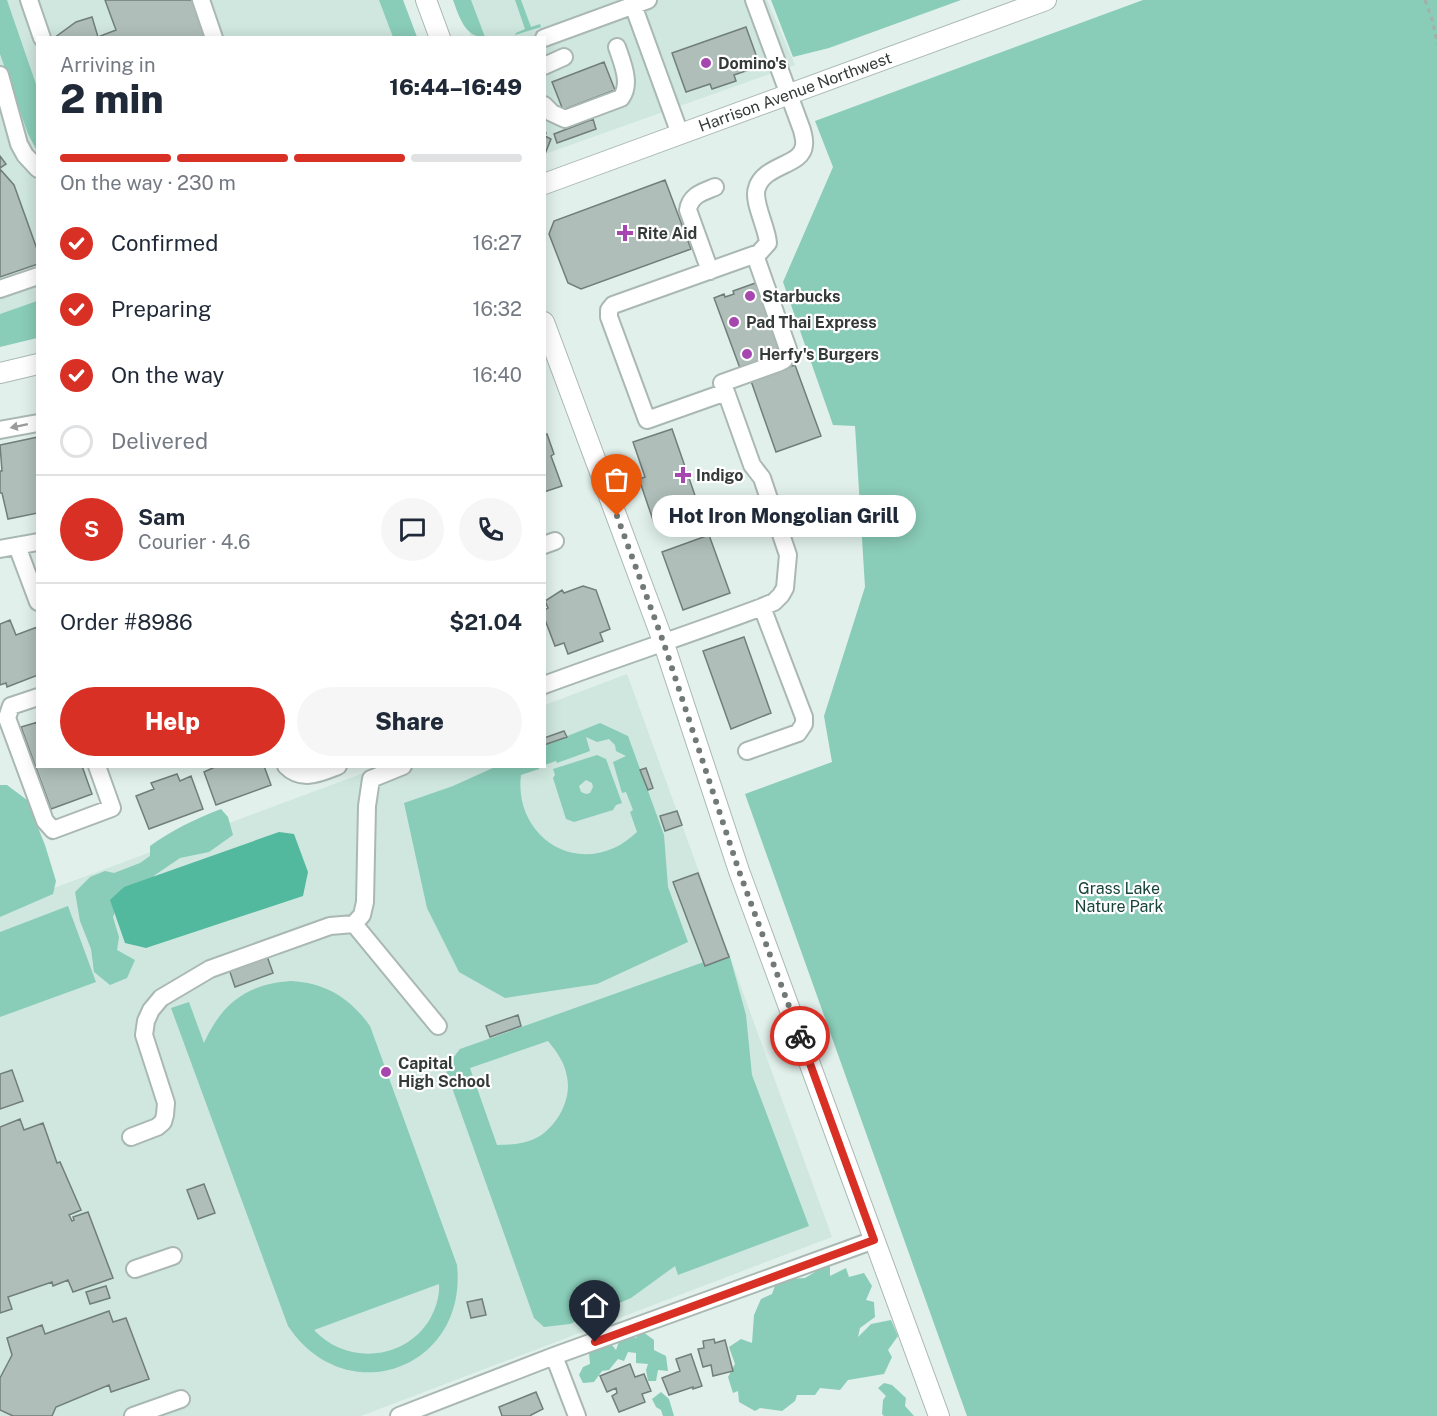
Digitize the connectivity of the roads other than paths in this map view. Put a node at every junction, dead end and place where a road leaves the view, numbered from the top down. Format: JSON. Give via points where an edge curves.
{"nodes":[{"id":1,"x":29,"y":0,"type":"edge"},
{"id":2,"x":201,"y":0,"type":"edge"},
{"id":3,"x":426,"y":0,"type":"edge"},
{"id":4,"x":754,"y":0,"type":"edge"},
{"id":5,"x":1046,"y":0,"type":"edge"},
{"id":6,"x":640,"y":3,"type":"edge"},
{"id":7,"x":41,"y":36,"type":"edge"},
{"id":8,"x":213,"y":36,"type":"edge"},
{"id":9,"x":439,"y":36,"type":"edge"},
{"id":10,"x":546,"y":37,"type":"edge"},
{"id":11,"x":617,"y":47,"type":"dead end"},
{"id":12,"x":564,"y":57,"type":"dead end"},
{"id":13,"x":546,"y":65,"type":"edge"},
{"id":14,"x":0,"y":75,"type":"edge"},
{"id":15,"x":789,"y":94,"type":"junction"},
{"id":16,"x":546,"y":107,"type":"edge"},
{"id":17,"x":680,"y":134,"type":"junction"},
{"id":18,"x":36,"y":167,"type":"edge"},
{"id":19,"x":546,"y":183,"type":"edge"},
{"id":20,"x":715,"y":187,"type":"dead end"},
{"id":21,"x":755,"y":255,"type":"junction"},
{"id":22,"x":710,"y":271,"type":"junction"},
{"id":23,"x":36,"y":277,"type":"edge"},
{"id":24,"x":0,"y":289,"type":"edge"},
{"id":25,"x":546,"y":327,"type":"edge"},
{"id":26,"x":36,"y":364,"type":"edge"},
{"id":27,"x":0,"y":373,"type":"edge"},
{"id":28,"x":722,"y":383,"type":"dead end"},
{"id":29,"x":36,"y":423,"type":"edge"},
{"id":30,"x":0,"y":430,"type":"edge"},
{"id":31,"x":36,"y":542,"type":"edge"},
{"id":32,"x":17,"y":546,"type":"junction"},
{"id":33,"x":0,"y":549,"type":"edge"},
{"id":34,"x":36,"y":597,"type":"edge"},
{"id":35,"x":762,"y":607,"type":"junction"},
{"id":36,"x":663,"y":641,"type":"junction"},
{"id":37,"x":546,"y":684,"type":"edge"},
{"id":38,"x":36,"y":698,"type":"edge"},
{"id":39,"x":747,"y":751,"type":"dead end"},
{"id":40,"x":98,"y":768,"type":"edge"},
{"id":41,"x":289,"y":768,"type":"edge"},
{"id":42,"x":333,"y":768,"type":"edge"},
{"id":43,"x":398,"y":768,"type":"edge"},
{"id":44,"x":354,"y":924,"type":"junction"},
{"id":45,"x":438,"y":1026,"type":"dead end"},
{"id":46,"x":130,"y":1137,"type":"dead end"},
{"id":47,"x":874,"y":1240,"type":"junction"},
{"id":48,"x":173,"y":1256,"type":"dead end"},
{"id":49,"x":135,"y":1269,"type":"dead end"},
{"id":50,"x":554,"y":1356,"type":"junction"},
{"id":51,"x":182,"y":1399,"type":"dead end"},
{"id":52,"x":133,"y":1416,"type":"edge"},
{"id":53,"x":399,"y":1416,"type":"edge"},
{"id":54,"x":577,"y":1416,"type":"edge"},
{"id":55,"x":939,"y":1416,"type":"edge"}],
"edges":[{"from":1,"to":7,"type":"street"},
{"from":2,"to":8,"type":"street"},
{"from":3,"to":9,"type":"main road"},
{"from":4,"to":15,"type":"street"},
{"from":5,"to":15,"type":"main road","name":"Harrison Avenue Northwest"},
{"from":6,"to":10,"type":"street"},
{"from":6,"to":17,"type":"street"},
{"from":11,"to":16,"type":"street","via":[[625,78],[621,98],[565,119]]},
{"from":12,"to":13,"type":"street"},
{"from":14,"to":18,"type":"street","via":[[19,144]]},
{"from":15,"to":17,"type":"main road","name":"Harrison Avenue Northwest"},
{"from":15,"to":21,"type":"street","via":[[804,145],[802,153],[764,176],[756,189],[768,243]]},
{"from":17,"to":19,"type":"main road","name":"Harrison Avenue Northwest"},
{"from":20,"to":22,"type":"street","via":[[693,197],[688,210]]},
{"from":21,"to":22,"type":"street"},
{"from":21,"to":28,"type":"street","via":[[788,349],[784,360]]},
{"from":22,"to":35,"type":"street","via":[[614,305],[609,317],[647,420],[726,392],[789,555],[785,588],[774,602]]},
{"from":23,"to":24,"type":"street"},
{"from":25,"to":36,"type":"main road"},
{"from":26,"to":27,"type":"main road"},
{"from":29,"to":30,"type":"street","one_way":true},
{"from":31,"to":32,"type":"street"},
{"from":32,"to":33,"type":"street"},
{"from":32,"to":34,"type":"street"},
{"from":35,"to":36,"type":"street"},
{"from":35,"to":39,"type":"street","via":[[804,724],[798,733]]},
{"from":36,"to":37,"type":"street"},
{"from":36,"to":47,"type":"main road","via":[[739,871]]},
{"from":38,"to":40,"type":"street","via":[[11,706],[7,718],[45,821],[54,831],[112,808]]},
{"from":41,"to":42,"type":"street","via":[[300,775]]},
{"from":43,"to":44,"type":"street","via":[[371,779],[365,902],[362,915]]},
{"from":44,"to":45,"type":"street"},
{"from":44,"to":46,"type":"street","via":[[330,926],[210,969],[161,998],[151,1010],[144,1035],[166,1103],[165,1115],[158,1127]]},
{"from":47,"to":50,"type":"street"},
{"from":47,"to":55,"type":"main road"},
{"from":48,"to":49,"type":"street"},
{"from":50,"to":53,"type":"street"},
{"from":50,"to":54,"type":"street"},
{"from":51,"to":52,"type":"street"}]}
